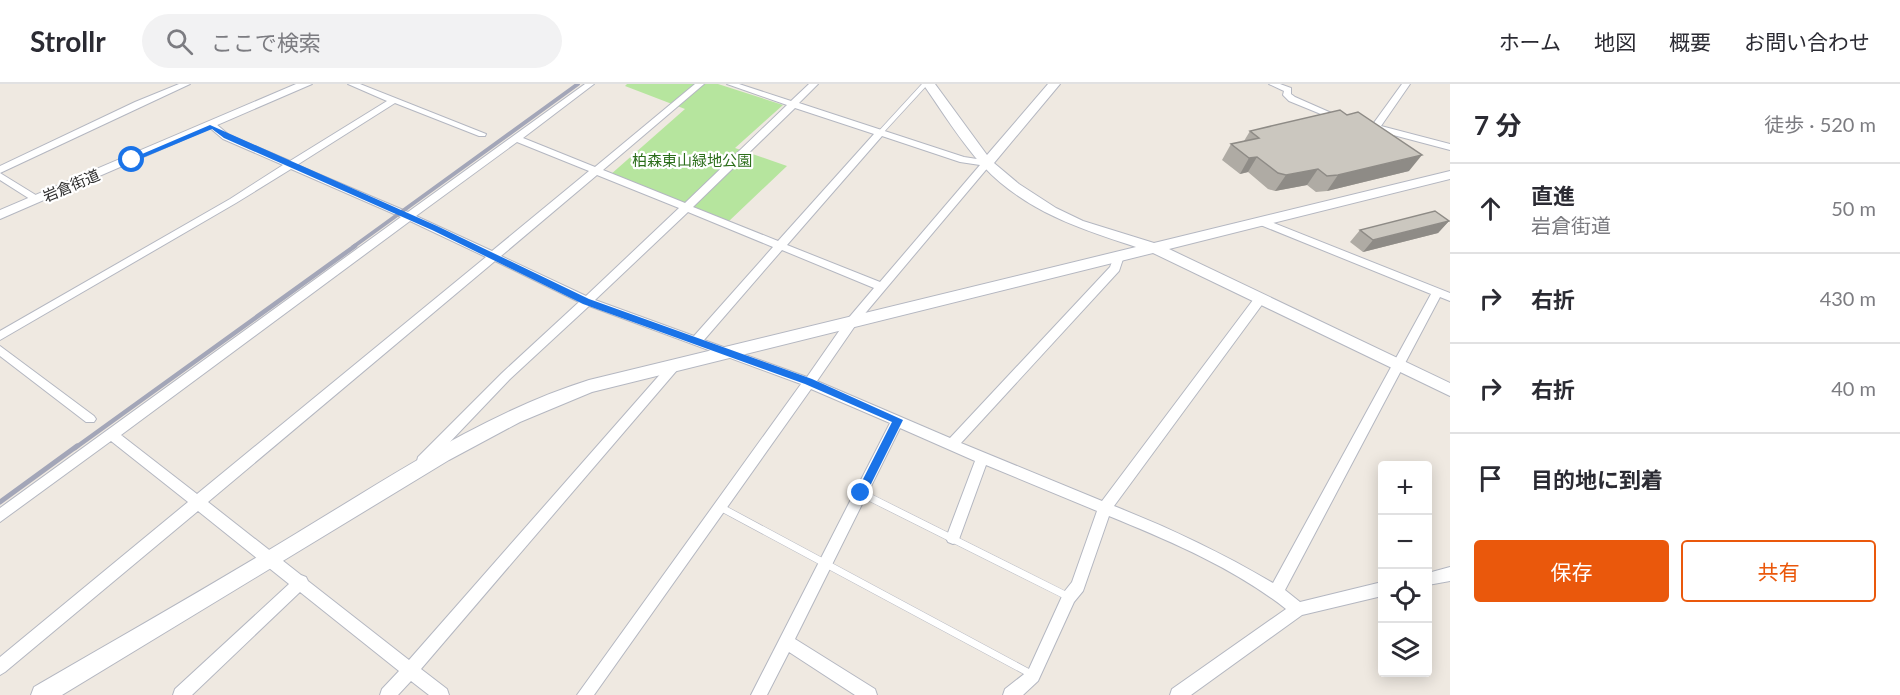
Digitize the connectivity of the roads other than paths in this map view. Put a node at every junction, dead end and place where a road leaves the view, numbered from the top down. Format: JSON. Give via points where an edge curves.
{"nodes":[{"id":1,"x":186,"y":84,"type":"edge"},
{"id":2,"x":352,"y":84,"type":"edge"},
{"id":3,"x":590,"y":84,"type":"edge"},
{"id":4,"x":700,"y":84,"type":"edge"},
{"id":5,"x":731,"y":84,"type":"edge"},
{"id":6,"x":814,"y":84,"type":"edge"},
{"id":7,"x":927,"y":84,"type":"edge"},
{"id":8,"x":1054,"y":84,"type":"edge"},
{"id":9,"x":1273,"y":84,"type":"edge"},
{"id":10,"x":1406,"y":84,"type":"edge"},
{"id":11,"x":300,"y":85,"type":"edge"},
{"id":12,"x":1291,"y":87,"type":"edge"},
{"id":13,"x":394,"y":100,"type":"junction"},
{"id":14,"x":792,"y":105,"type":"junction"},
{"id":15,"x":1348,"y":121,"type":"edge"},
{"id":16,"x":1359,"y":125,"type":"edge"},
{"id":17,"x":213,"y":126,"type":"junction"},
{"id":18,"x":1376,"y":127,"type":"junction"},
{"id":19,"x":880,"y":133,"type":"junction"},
{"id":20,"x":482,"y":134,"type":"dead end"},
{"id":21,"x":516,"y":138,"type":"junction"},
{"id":22,"x":1450,"y":147,"type":"edge"},
{"id":23,"x":987,"y":163,"type":"junction"},
{"id":24,"x":291,"y":164,"type":"junction"},
{"id":25,"x":0,"y":170,"type":"edge"},
{"id":26,"x":597,"y":171,"type":"junction"},
{"id":27,"x":1450,"y":175,"type":"edge"},
{"id":28,"x":0,"y":176,"type":"edge"},
{"id":29,"x":36,"y":199,"type":"junction"},
{"id":30,"x":684,"y":209,"type":"junction"},
{"id":31,"x":0,"y":215,"type":"edge"},
{"id":32,"x":408,"y":217,"type":"junction"},
{"id":33,"x":1262,"y":222,"type":"junction"},
{"id":34,"x":779,"y":246,"type":"junction"},
{"id":35,"x":1155,"y":248,"type":"junction"},
{"id":36,"x":1119,"y":256,"type":"junction"},
{"id":37,"x":492,"y":257,"type":"junction"},
{"id":38,"x":881,"y":287,"type":"junction"},
{"id":39,"x":1437,"y":292,"type":"junction"},
{"id":40,"x":1450,"y":297,"type":"edge"},
{"id":41,"x":1260,"y":299,"type":"junction"},
{"id":42,"x":586,"y":302,"type":"junction"},
{"id":43,"x":851,"y":323,"type":"junction"},
{"id":44,"x":0,"y":336,"type":"edge"},
{"id":45,"x":696,"y":341,"type":"junction"},
{"id":46,"x":0,"y":350,"type":"edge"},
{"id":47,"x":726,"y":353,"type":"junction"},
{"id":48,"x":1398,"y":365,"type":"junction"},
{"id":49,"x":674,"y":366,"type":"junction"},
{"id":50,"x":808,"y":382,"type":"junction"},
{"id":51,"x":1450,"y":390,"type":"edge"},
{"id":52,"x":90,"y":419,"type":"dead end"},
{"id":53,"x":898,"y":420,"type":"junction"},
{"id":54,"x":111,"y":434,"type":"junction"},
{"id":55,"x":952,"y":444,"type":"junction"},
{"id":56,"x":982,"y":458,"type":"junction"},
{"id":57,"x":412,"y":473,"type":"junction"},
{"id":58,"x":861,"y":493,"type":"junction"},
{"id":59,"x":198,"y":503,"type":"junction"},
{"id":60,"x":719,"y":507,"type":"junction"},
{"id":61,"x":1105,"y":508,"type":"junction"},
{"id":62,"x":0,"y":516,"type":"edge"},
{"id":63,"x":953,"y":538,"type":"junction"},
{"id":64,"x":272,"y":559,"type":"junction"},
{"id":65,"x":825,"y":563,"type":"junction"},
{"id":66,"x":1450,"y":574,"type":"edge"},
{"id":67,"x":1432,"y":578,"type":"edge"},
{"id":68,"x":301,"y":582,"type":"junction"},
{"id":69,"x":1378,"y":590,"type":"edge"},
{"id":70,"x":1276,"y":592,"type":"junction"},
{"id":71,"x":1069,"y":597,"type":"junction"},
{"id":72,"x":1298,"y":609,"type":"junction"},
{"id":73,"x":786,"y":642,"type":"junction"},
{"id":74,"x":0,"y":667,"type":"edge"},
{"id":75,"x":409,"y":670,"type":"junction"},
{"id":76,"x":1034,"y":676,"type":"junction"},
{"id":77,"x":42,"y":695,"type":"edge"},
{"id":78,"x":181,"y":695,"type":"edge"},
{"id":79,"x":388,"y":695,"type":"edge"},
{"id":80,"x":441,"y":695,"type":"edge"},
{"id":81,"x":585,"y":695,"type":"edge"},
{"id":82,"x":759,"y":695,"type":"edge"},
{"id":83,"x":869,"y":695,"type":"edge"},
{"id":84,"x":1011,"y":695,"type":"edge"},
{"id":85,"x":1178,"y":695,"type":"edge"}],
"edges":[{"from":1,"to":25,"type":"street"},
{"from":2,"to":13,"type":"street"},
{"from":3,"to":21,"type":"street"},
{"from":4,"to":26,"type":"street"},
{"from":5,"to":14,"type":"street"},
{"from":6,"to":14,"type":"street"},
{"from":7,"to":19,"type":"lane"},
{"from":7,"to":23,"type":"street"},
{"from":8,"to":23,"type":"street"},
{"from":9,"to":12,"type":"street"},
{"from":10,"to":18,"type":"street"},
{"from":11,"to":17,"type":"street","name":"岩倉街道"},
{"from":12,"to":15,"type":"street","via":[[1287,95],[1292,99]]},
{"from":13,"to":20,"type":"street"},
{"from":13,"to":24,"type":"street"},
{"from":14,"to":19,"type":"street"},
{"from":14,"to":30,"type":"street"},
{"from":16,"to":18,"type":"street"},
{"from":17,"to":24,"type":"street","via":[[226,136]]},
{"from":17,"to":29,"type":"street","name":"岩倉街道"},
{"from":18,"to":22,"type":"street"},
{"from":19,"to":23,"type":"street"},
{"from":19,"to":34,"type":"street"},
{"from":21,"to":26,"type":"street"},
{"from":21,"to":32,"type":"street"},
{"from":23,"to":35,"type":"street","via":[[1051,211],[1078,224]]},
{"from":23,"to":38,"type":"street"},
{"from":24,"to":32,"type":"street"},
{"from":24,"to":44,"type":"street"},
{"from":26,"to":30,"type":"street"},
{"from":26,"to":37,"type":"street"},
{"from":27,"to":33,"type":"street"},
{"from":28,"to":29,"type":"street"},
{"from":29,"to":31,"type":"street","name":"岩倉街道"},
{"from":30,"to":34,"type":"street"},
{"from":30,"to":42,"type":"street"},
{"from":32,"to":37,"type":"street"},
{"from":32,"to":54,"type":"street"},
{"from":33,"to":35,"type":"street"},
{"from":33,"to":39,"type":"street"},
{"from":34,"to":38,"type":"street"},
{"from":34,"to":45,"type":"street"},
{"from":35,"to":36,"type":"street"},
{"from":35,"to":41,"type":"street"},
{"from":36,"to":43,"type":"street"},
{"from":36,"to":55,"type":"street","via":[[1115,268]]},
{"from":37,"to":42,"type":"street"},
{"from":37,"to":59,"type":"street"},
{"from":38,"to":43,"type":"street"},
{"from":39,"to":40,"type":"street"},
{"from":39,"to":48,"type":"street"},
{"from":41,"to":48,"type":"street"},
{"from":41,"to":61,"type":"street"},
{"from":42,"to":45,"type":"street"},
{"from":42,"to":57,"type":"street","via":[[506,376]]},
{"from":43,"to":47,"type":"street"},
{"from":43,"to":50,"type":"street"},
{"from":45,"to":47,"type":"street"},
{"from":46,"to":52,"type":"street"},
{"from":47,"to":49,"type":"street"},
{"from":47,"to":50,"type":"street"},
{"from":48,"to":51,"type":"street"},
{"from":48,"to":70,"type":"street"},
{"from":49,"to":57,"type":"street","via":[[589,386],[553,399]]},
{"from":49,"to":75,"type":"street"},
{"from":50,"to":53,"type":"street"},
{"from":50,"to":60,"type":"street"},
{"from":53,"to":55,"type":"street"},
{"from":53,"to":58,"type":"street"},
{"from":54,"to":59,"type":"street"},
{"from":54,"to":62,"type":"street"},
{"from":55,"to":56,"type":"street"},
{"from":56,"to":61,"type":"street"},
{"from":56,"to":63,"type":"street"},
{"from":57,"to":64,"type":"street"},
{"from":58,"to":63,"type":"lane"},
{"from":58,"to":65,"type":"street"},
{"from":59,"to":64,"type":"street"},
{"from":59,"to":74,"type":"street"},
{"from":60,"to":65,"type":"lane"},
{"from":60,"to":81,"type":"street"},
{"from":61,"to":70,"type":"street","via":[[1207,553]]},
{"from":61,"to":71,"type":"street","via":[[1078,586]]},
{"from":63,"to":71,"type":"lane"},
{"from":64,"to":68,"type":"street"},
{"from":64,"to":77,"type":"street"},
{"from":65,"to":73,"type":"street"},
{"from":65,"to":76,"type":"lane"},
{"from":66,"to":67,"type":"street"},
{"from":68,"to":75,"type":"street"},
{"from":68,"to":78,"type":"street"},
{"from":69,"to":72,"type":"street"},
{"from":70,"to":72,"type":"street"},
{"from":71,"to":76,"type":"street"},
{"from":72,"to":85,"type":"street"},
{"from":73,"to":82,"type":"street"},
{"from":73,"to":83,"type":"street"},
{"from":75,"to":79,"type":"street"},
{"from":75,"to":80,"type":"street"},
{"from":76,"to":84,"type":"street"}]}
